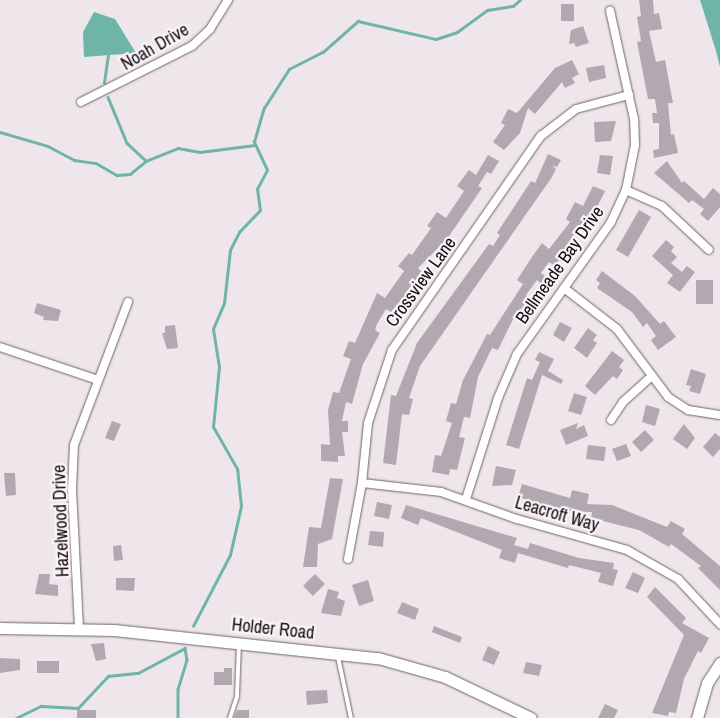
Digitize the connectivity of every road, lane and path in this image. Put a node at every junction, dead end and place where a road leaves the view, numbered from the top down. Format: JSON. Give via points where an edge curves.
{"nodes":[{"id":1,"x":228,"y":0,"type":"edge"},
{"id":2,"x":610,"y":11,"type":"dead end"},
{"id":3,"x":628,"y":95,"type":"junction"},
{"id":4,"x":80,"y":102,"type":"dead end"},
{"id":5,"x":626,"y":190,"type":"junction"},
{"id":6,"x":709,"y":250,"type":"dead end"},
{"id":7,"x":564,"y":288,"type":"junction"},
{"id":8,"x":128,"y":302,"type":"dead end"},
{"id":9,"x":0,"y":347,"type":"edge"},
{"id":10,"x":651,"y":377,"type":"junction"},
{"id":11,"x":98,"y":380,"type":"junction"},
{"id":12,"x":720,"y":415,"type":"edge"},
{"id":13,"x":611,"y":420,"type":"dead end"},
{"id":14,"x":362,"y":483,"type":"junction"},
{"id":15,"x":466,"y":499,"type":"junction"},
{"id":16,"x":348,"y":559,"type":"dead end"},
{"id":17,"x":720,"y":624,"type":"edge"},
{"id":18,"x":0,"y":628,"type":"edge"},
{"id":19,"x":79,"y":628,"type":"junction"},
{"id":20,"x":239,"y":643,"type":"junction"},
{"id":21,"x":338,"y":653,"type":"junction"},
{"id":22,"x":720,"y":663,"type":"edge"},
{"id":23,"x":230,"y":718,"type":"edge"},
{"id":24,"x":351,"y":718,"type":"edge"},
{"id":25,"x":531,"y":718,"type":"edge"},
{"id":26,"x":697,"y":718,"type":"edge"}],
"edges":[{"from":1,"to":4,"type":"street","name":"Noah Drive","via":[[210,29],[192,46]]},
{"from":2,"to":3,"type":"street","name":"Bellmeade Bay Drive"},
{"from":3,"to":5,"type":"street","name":"Bellmeade Bay Drive","via":[[635,145]]},
{"from":3,"to":14,"type":"street","name":"Crossview Lane","via":[[576,109],[541,136],[481,226],[423,302],[392,350],[379,380],[365,438]]},
{"from":5,"to":6,"type":"street","via":[[662,206]]},
{"from":5,"to":7,"type":"street","name":"Bellmeade Bay Drive","via":[[611,222]]},
{"from":7,"to":10,"type":"street","via":[[617,329]]},
{"from":7,"to":15,"type":"street","name":"Bellmeade Bay Drive","via":[[530,333],[507,375]]},
{"from":8,"to":11,"type":"street","name":"Hazelwood Drive"},
{"from":9,"to":11,"type":"street"},
{"from":10,"to":12,"type":"street","via":[[677,404],[698,413]]},
{"from":10,"to":13,"type":"street","via":[[622,402]]},
{"from":11,"to":19,"type":"street","name":"Hazelwood Drive","via":[[74,445],[72,490]]},
{"from":14,"to":15,"type":"street","name":"Leacroft Way","via":[[441,492]]},
{"from":14,"to":16,"type":"street","name":"Crossview Lane"},
{"from":15,"to":17,"type":"street","name":"Leacroft Way","via":[[516,519],[645,557],[678,578]]},
{"from":18,"to":19,"type":"street","name":"Holder Road"},
{"from":19,"to":20,"type":"street","name":"Holder Road"},
{"from":20,"to":21,"type":"street","name":"Holder Road"},
{"from":20,"to":23,"type":"lane","via":[[237,696]]},
{"from":21,"to":24,"type":"lane"},
{"from":21,"to":25,"type":"street","name":"Holder Road","via":[[427,670],[484,693]]},
{"from":22,"to":26,"type":"street","via":[[707,683]]}]}
